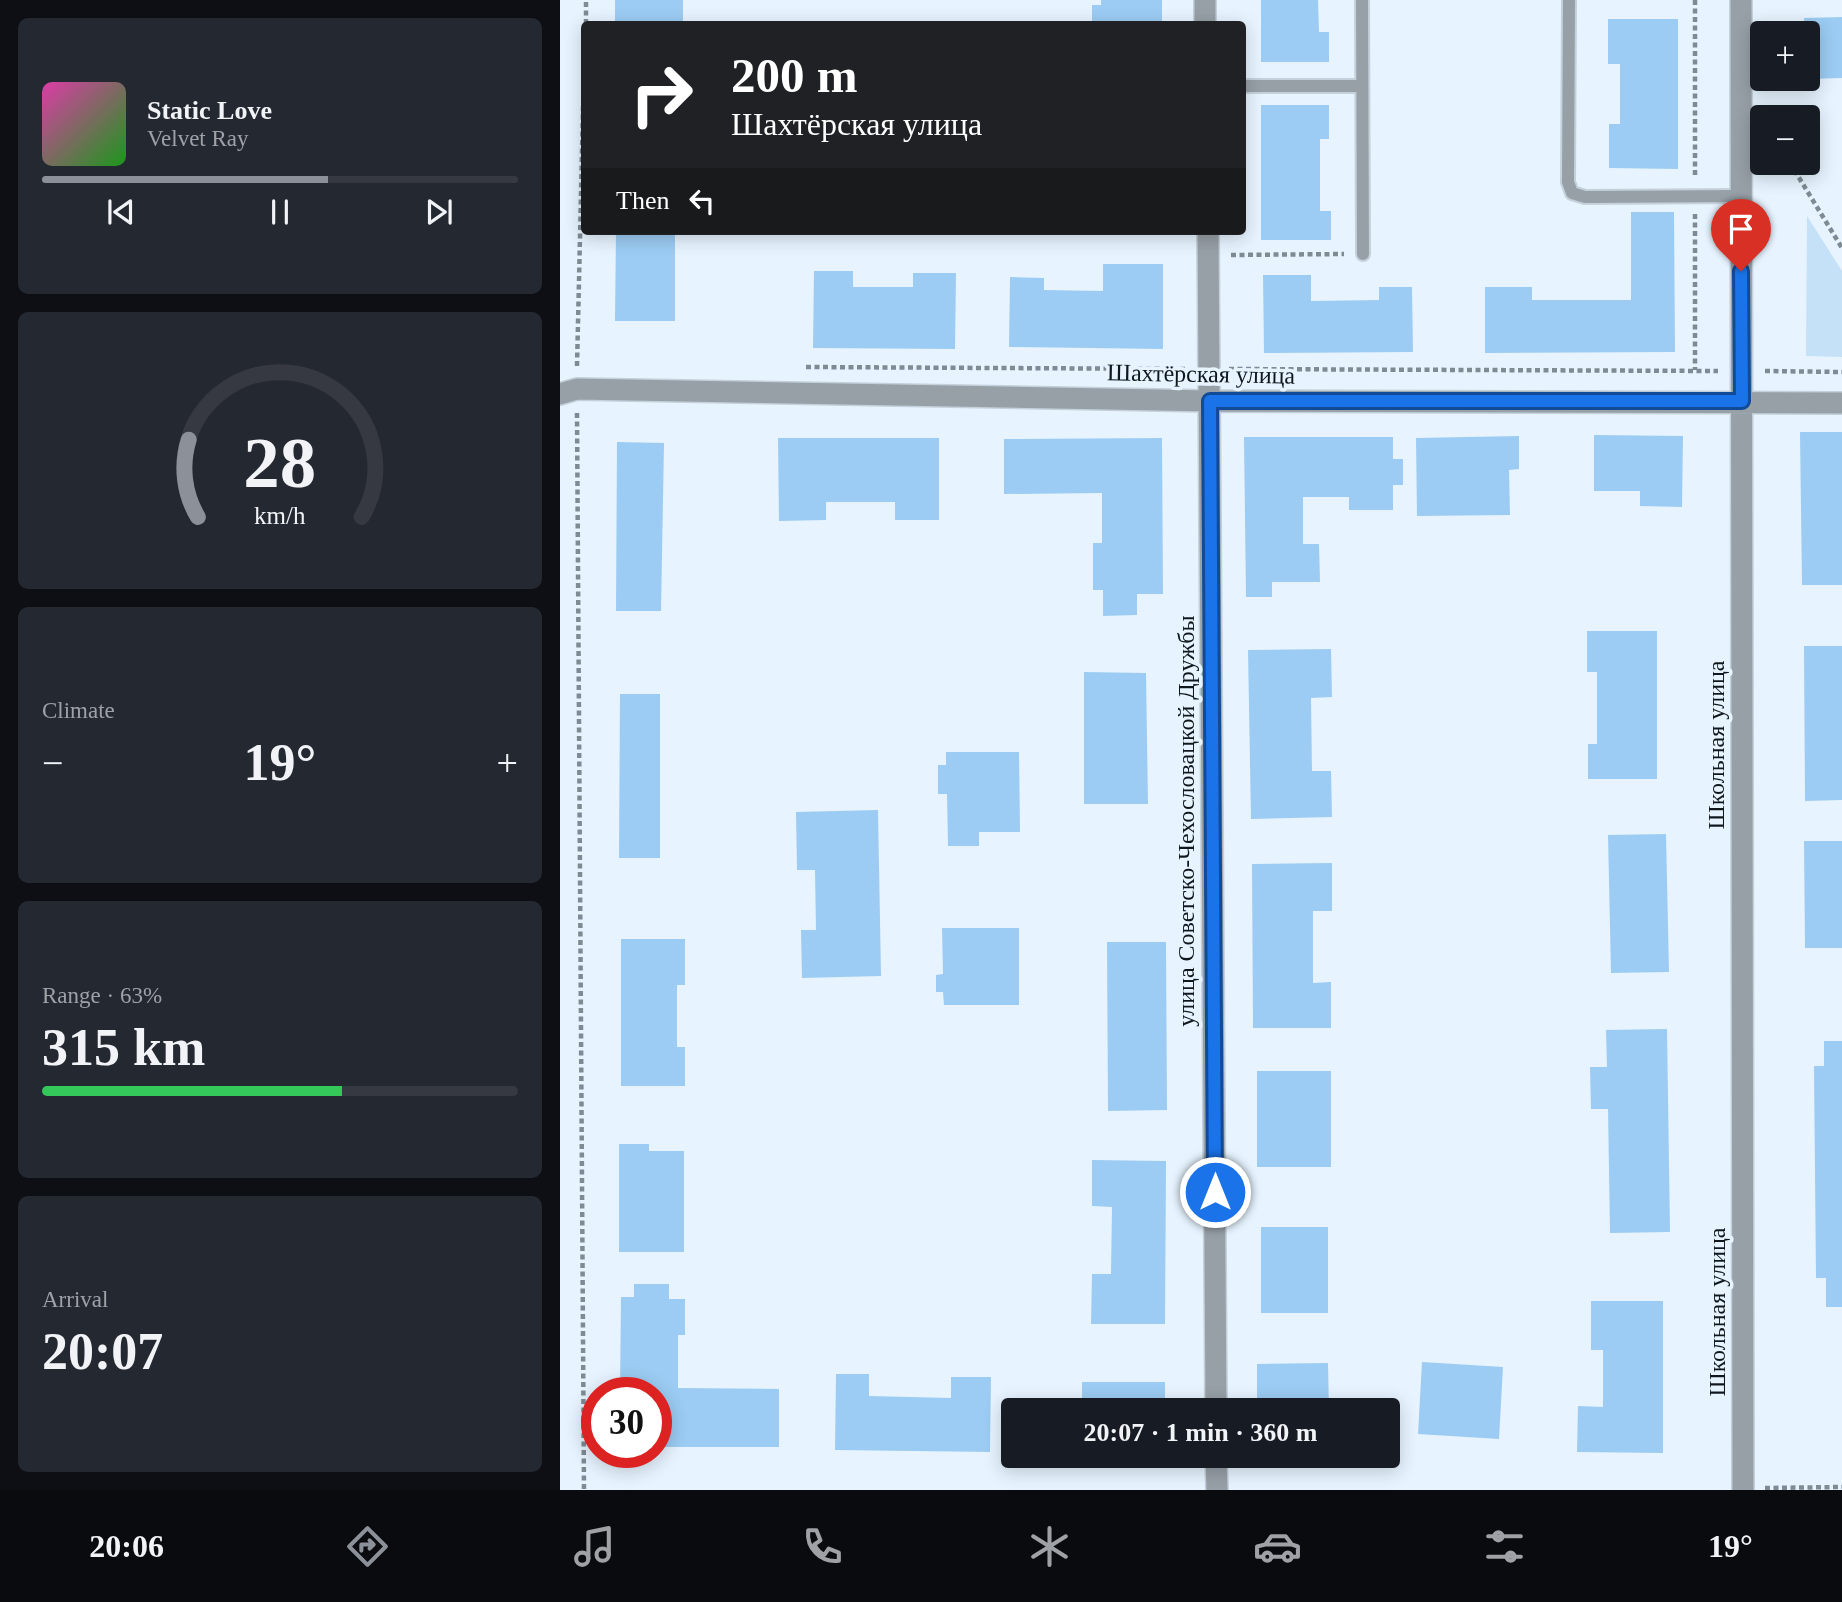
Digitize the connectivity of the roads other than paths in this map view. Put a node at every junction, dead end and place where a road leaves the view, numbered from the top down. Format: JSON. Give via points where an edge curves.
{"nodes":[{"id":1,"x":1205,"y":0,"type":"edge"},
{"id":2,"x":1362,"y":0,"type":"edge"},
{"id":3,"x":1569,"y":0,"type":"edge"},
{"id":4,"x":1741,"y":0,"type":"edge"},
{"id":5,"x":1205,"y":21,"type":"edge"},
{"id":6,"x":1246,"y":86,"type":"edge"},
{"id":7,"x":1362,"y":86,"type":"junction"},
{"id":8,"x":1741,"y":196,"type":"junction"},
{"id":9,"x":1208,"y":235,"type":"edge"},
{"id":10,"x":1363,"y":254,"type":"road end"},
{"id":11,"x":568,"y":392,"type":"edge"},
{"id":12,"x":1210,"y":401,"type":"junction"},
{"id":13,"x":1742,"y":401,"type":"junction"},
{"id":14,"x":1842,"y":403,"type":"edge"},
{"id":15,"x":1216,"y":1398,"type":"edge"},
{"id":16,"x":1216,"y":1468,"type":"edge"},
{"id":17,"x":1743,"y":1489,"type":"edge"},
{"id":18,"x":1217,"y":1490,"type":"edge"}],
"edges":[{"from":1,"to":5,"type":"street"},
{"from":2,"to":7,"type":"lane"},
{"from":3,"to":8,"type":"lane","via":[[1568,182],[1572,193],[1585,197]]},
{"from":4,"to":8,"type":"street","name":"Школьная улица"},
{"from":6,"to":7,"type":"lane"},
{"from":7,"to":10,"type":"lane"},
{"from":8,"to":13,"type":"street","name":"Школьная улица"},
{"from":9,"to":12,"type":"street","name":"улица Советско-Чехословацкой Дружбы"},
{"from":11,"to":12,"type":"street","name":"Шахтёрская улица"},
{"from":12,"to":13,"type":"street","name":"Шахтёрская улица"},
{"from":12,"to":15,"type":"street","name":"улица Советско-Чехословацкой Дружбы"},
{"from":13,"to":14,"type":"street","name":"Шахтёрская улица"},
{"from":13,"to":17,"type":"street","name":"Школьная улица"},
{"from":16,"to":18,"type":"street"}]}
